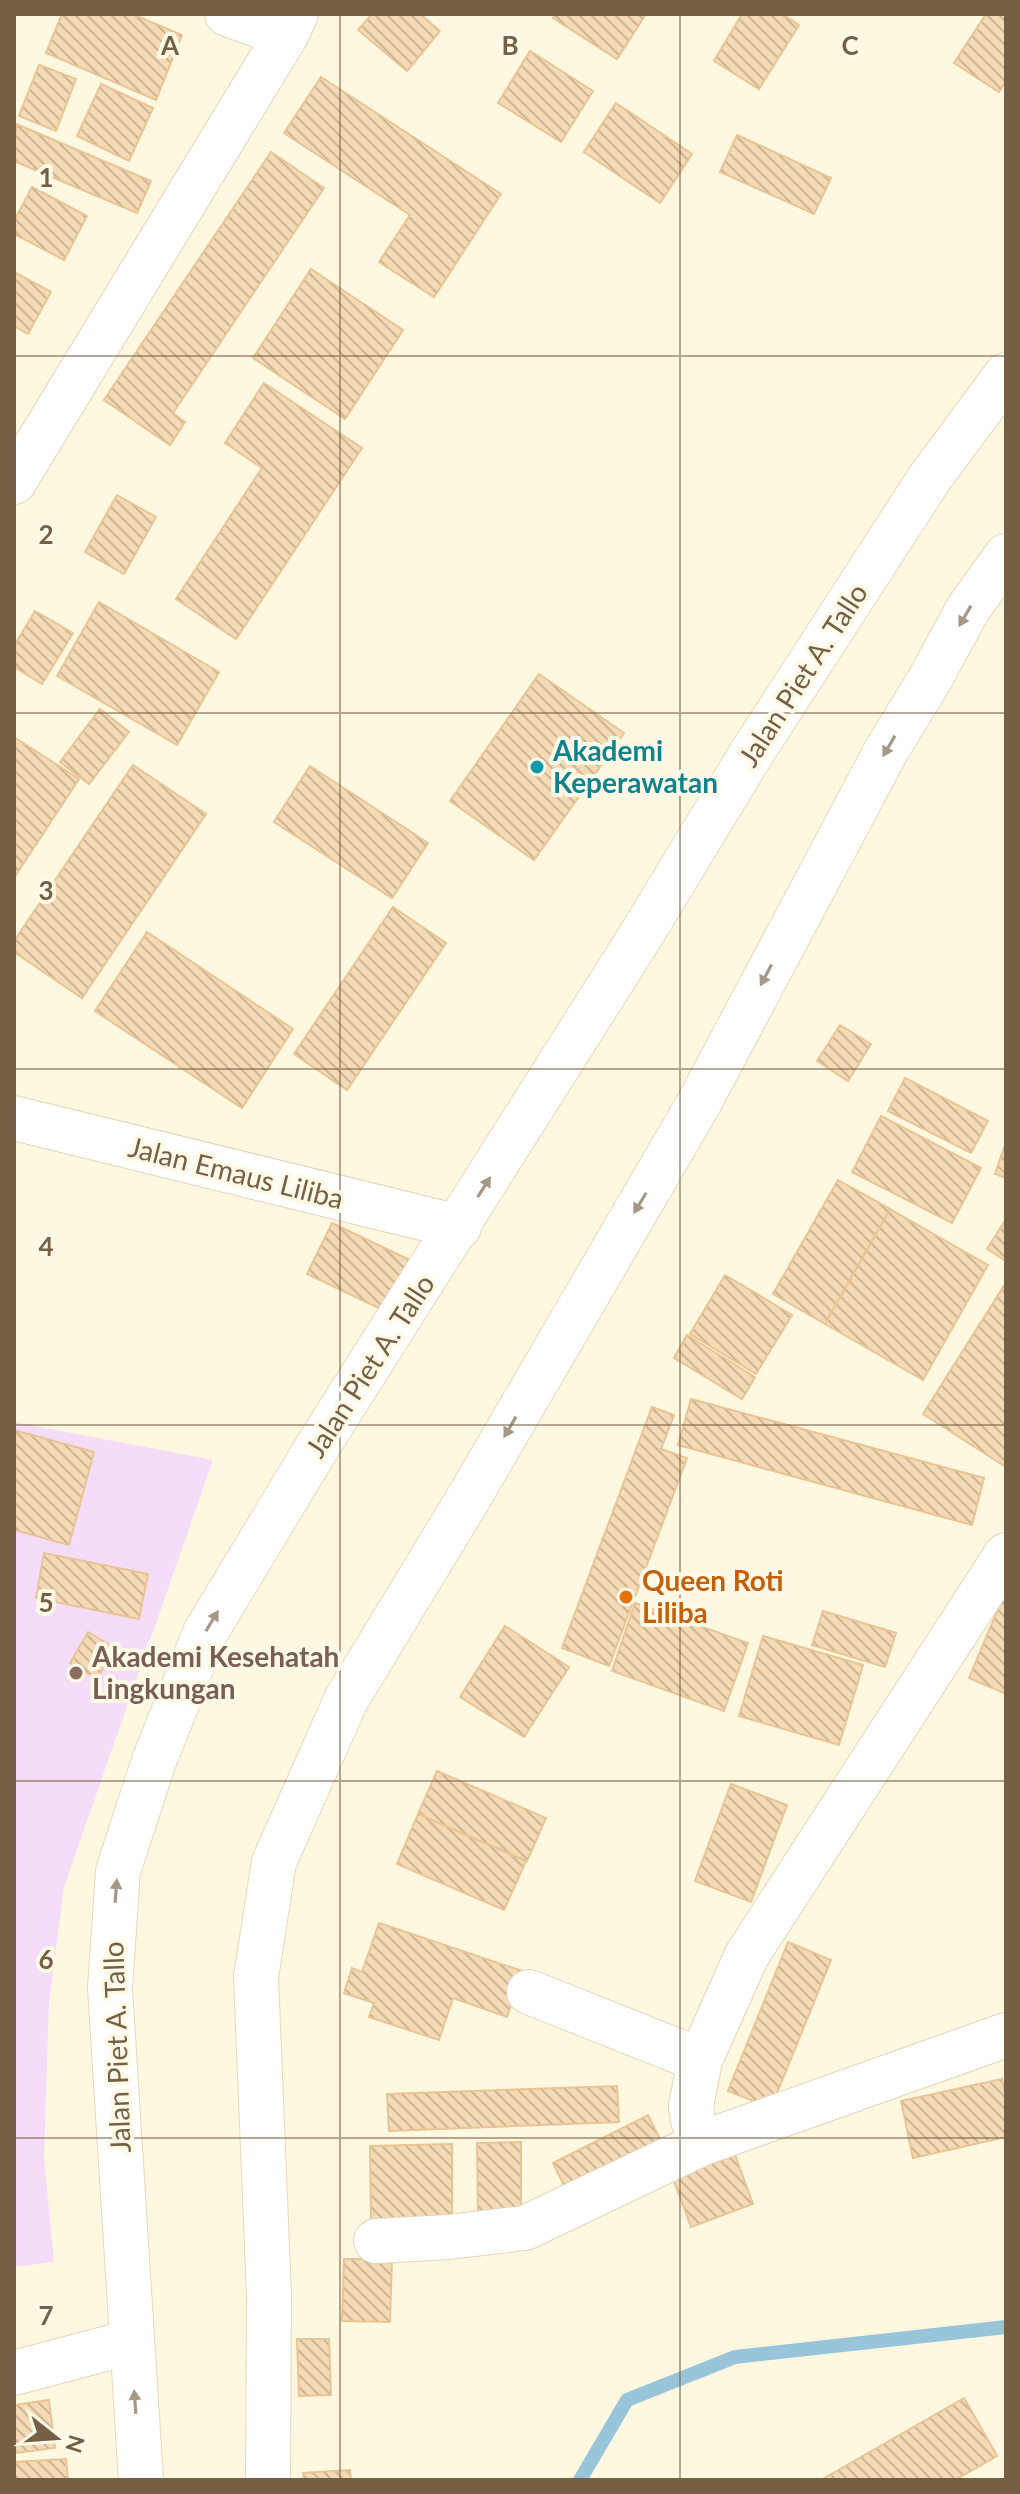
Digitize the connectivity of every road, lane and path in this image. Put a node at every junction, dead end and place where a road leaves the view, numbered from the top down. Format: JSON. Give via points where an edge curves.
{"nodes":[{"id":1,"x":227,"y":14,"type":"edge"},
{"id":2,"x":291,"y":24,"type":"edge"},
{"id":3,"x":1006,"y":375,"type":"edge"},
{"id":4,"x":14,"y":482,"type":"edge"},
{"id":5,"x":1006,"y":556,"type":"edge"},
{"id":6,"x":14,"y":1118,"type":"edge"},
{"id":7,"x":459,"y":1227,"type":"junction"},
{"id":8,"x":1006,"y":1555,"type":"edge"},
{"id":9,"x":529,"y":1992,"type":"dead end"},
{"id":10,"x":1006,"y":2035,"type":"edge"},
{"id":11,"x":700,"y":2060,"type":"junction"},
{"id":12,"x":703,"y":2143,"type":"junction"},
{"id":13,"x":376,"y":2241,"type":"dead end"},
{"id":14,"x":131,"y":2342,"type":"junction"},
{"id":15,"x":14,"y":2373,"type":"edge"},
{"id":16,"x":141,"y":2480,"type":"edge"},
{"id":17,"x":268,"y":2480,"type":"edge"}],
"edges":[{"from":1,"to":2,"type":"main road"},
{"from":2,"to":4,"type":"main road"},
{"from":7,"to":3,"type":"main road","name":"Jalan Piet A. Tallo","one_way":true,"via":[[751,754],[929,479]]},
{"from":5,"to":17,"type":"main road","one_way":true,"via":[[968,609],[886,751],[699,1103],[346,1700],[274,1862],[256,1977],[269,2296]]},
{"from":6,"to":7,"type":"main road","name":"Jalan Emaus Liliba"},
{"from":14,"to":7,"type":"main road","name":"Jalan Piet A. Tallo","one_way":true,"via":[[110,1988],[118,1871],[205,1633]]},
{"from":8,"to":11,"type":"main road","via":[[747,1955]]},
{"from":9,"to":11,"type":"main road"},
{"from":10,"to":12,"type":"main road"},
{"from":11,"to":12,"type":"main road","via":[[691,2106]]},
{"from":12,"to":13,"type":"main road","via":[[525,2228]]},
{"from":14,"to":15,"type":"main road"},
{"from":16,"to":14,"type":"main road","name":"Jalan Piet A. Tallo","one_way":true}]}
